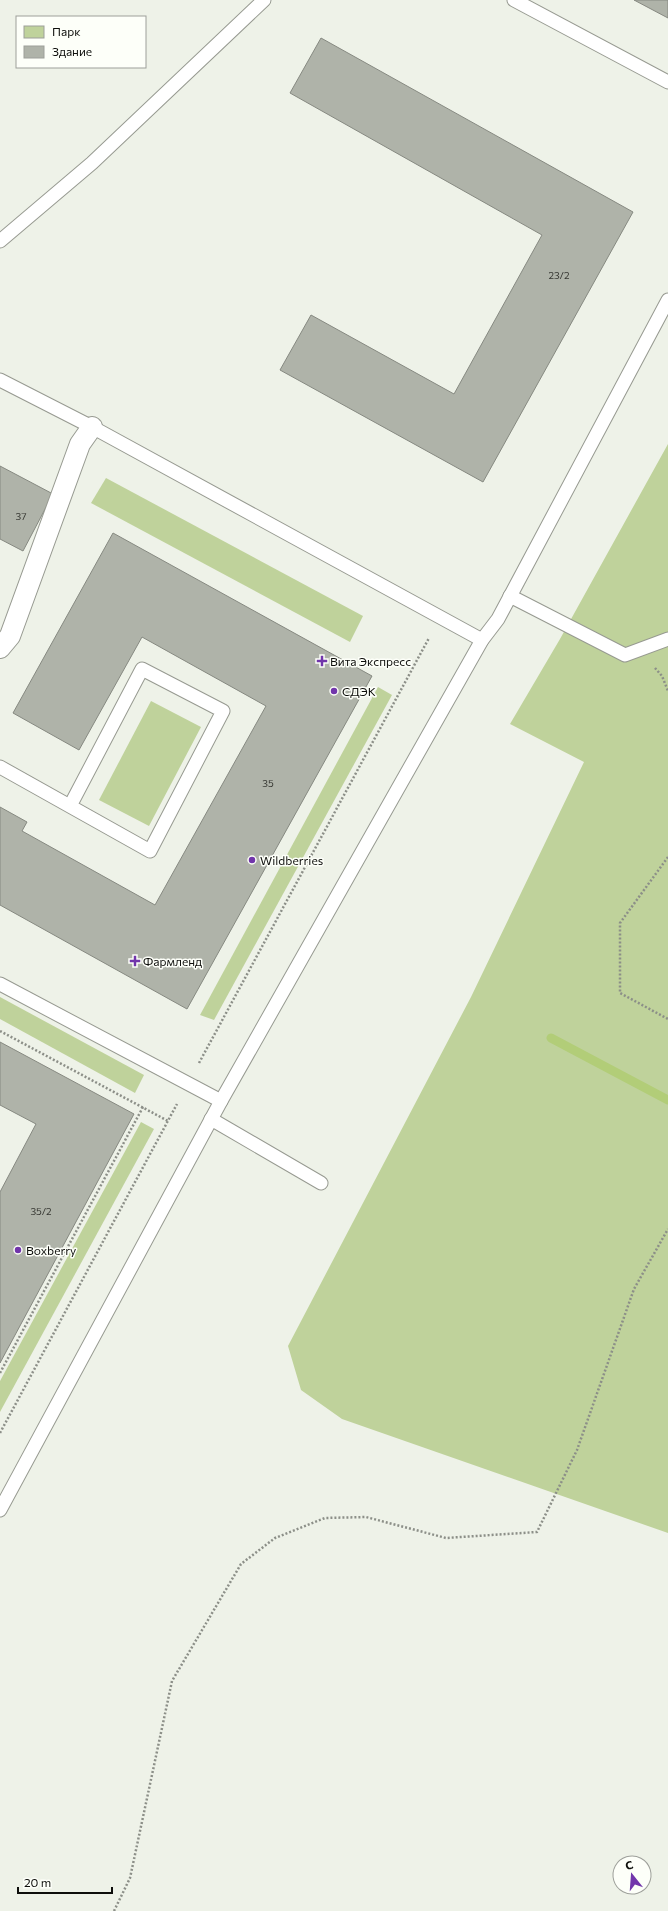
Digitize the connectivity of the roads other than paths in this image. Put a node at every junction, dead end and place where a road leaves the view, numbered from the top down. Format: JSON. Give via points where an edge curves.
{"nodes":[{"id":1,"x":264,"y":0,"type":"edge"},
{"id":2,"x":514,"y":0,"type":"edge"},
{"id":3,"x":668,"y":82,"type":"edge"},
{"id":4,"x":0,"y":241,"type":"edge"},
{"id":5,"x":668,"y":300,"type":"edge"},
{"id":6,"x":0,"y":380,"type":"edge"},
{"id":7,"x":92,"y":427,"type":"junction"},
{"id":8,"x":510,"y":596,"type":"junction"},
{"id":9,"x":668,"y":639,"type":"edge"},
{"id":10,"x":482,"y":640,"type":"junction"},
{"id":11,"x":0,"y":648,"type":"edge"},
{"id":12,"x":0,"y":767,"type":"edge"},
{"id":13,"x":70,"y":806,"type":"junction"},
{"id":14,"x":0,"y":984,"type":"edge"},
{"id":15,"x":221,"y":1101,"type":"junction"},
{"id":16,"x":211,"y":1119,"type":"junction"},
{"id":17,"x":321,"y":1183,"type":"dead end"},
{"id":18,"x":0,"y":1510,"type":"edge"}],
"edges":[{"from":1,"to":4,"type":"lane","via":[[92,163]]},
{"from":2,"to":3,"type":"lane"},
{"from":5,"to":8,"type":"lane"},
{"from":6,"to":7,"type":"lane"},
{"from":7,"to":10,"type":"lane"},
{"from":7,"to":11,"type":"street","via":[[80,444],[10,636]]},
{"from":8,"to":9,"type":"lane","via":[[625,655]]},
{"from":8,"to":10,"type":"lane","via":[[498,619]]},
{"from":10,"to":15,"type":"lane"},
{"from":12,"to":13,"type":"lane"},
{"from":13,"to":13,"type":"lane","via":[[150,851],[223,711],[142,669]]},
{"from":14,"to":15,"type":"lane"},
{"from":15,"to":16,"type":"lane"},
{"from":16,"to":17,"type":"lane"},
{"from":16,"to":18,"type":"lane"}]}
